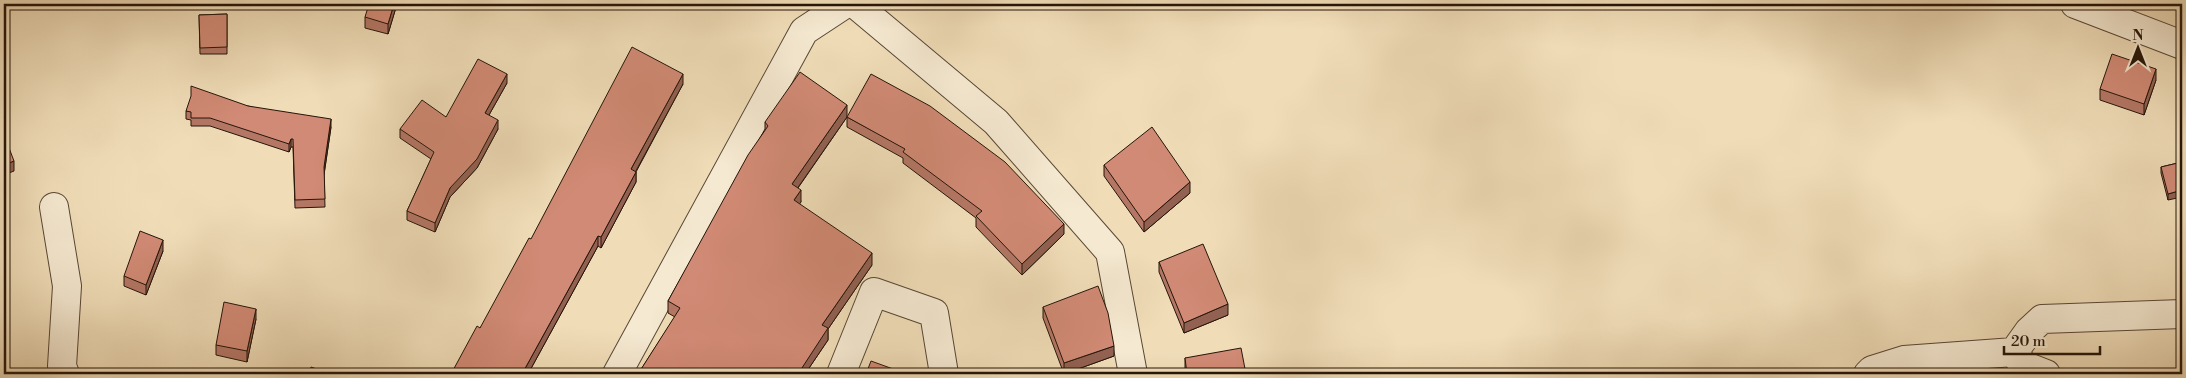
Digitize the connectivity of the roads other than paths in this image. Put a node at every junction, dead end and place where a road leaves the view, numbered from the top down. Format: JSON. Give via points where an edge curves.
{"nodes":[{"id":1,"x":844,"y":4,"type":"edge"},
{"id":2,"x":855,"y":4,"type":"edge"},
{"id":3,"x":2075,"y":4,"type":"edge"},
{"id":4,"x":2182,"y":45,"type":"edge"},
{"id":5,"x":54,"y":207,"type":"dead end"},
{"id":6,"x":2182,"y":314,"type":"edge"},
{"id":7,"x":2014,"y":352,"type":"junction"},
{"id":8,"x":65,"y":374,"type":"edge"},
{"id":9,"x":617,"y":374,"type":"edge"},
{"id":10,"x":841,"y":374,"type":"edge"},
{"id":11,"x":944,"y":374,"type":"edge"},
{"id":12,"x":1133,"y":374,"type":"edge"},
{"id":13,"x":1868,"y":374,"type":"edge"},
{"id":14,"x":2046,"y":374,"type":"edge"}],
"edges":[{"from":1,"to":9,"type":"street","via":[[804,31]]},
{"from":2,"to":12,"type":"street","via":[[996,122],[1110,252]]},
{"from":3,"to":4,"type":"street"},
{"from":5,"to":8,"type":"street","via":[[67,286],[62,366]]},
{"from":6,"to":7,"type":"street","via":[[2042,319],[2029,330]]},
{"from":7,"to":13,"type":"street","via":[[1904,360]]},
{"from":7,"to":14,"type":"street","via":[[2023,365]]},
{"from":10,"to":11,"type":"street","via":[[874,292],[934,313]]}]}
